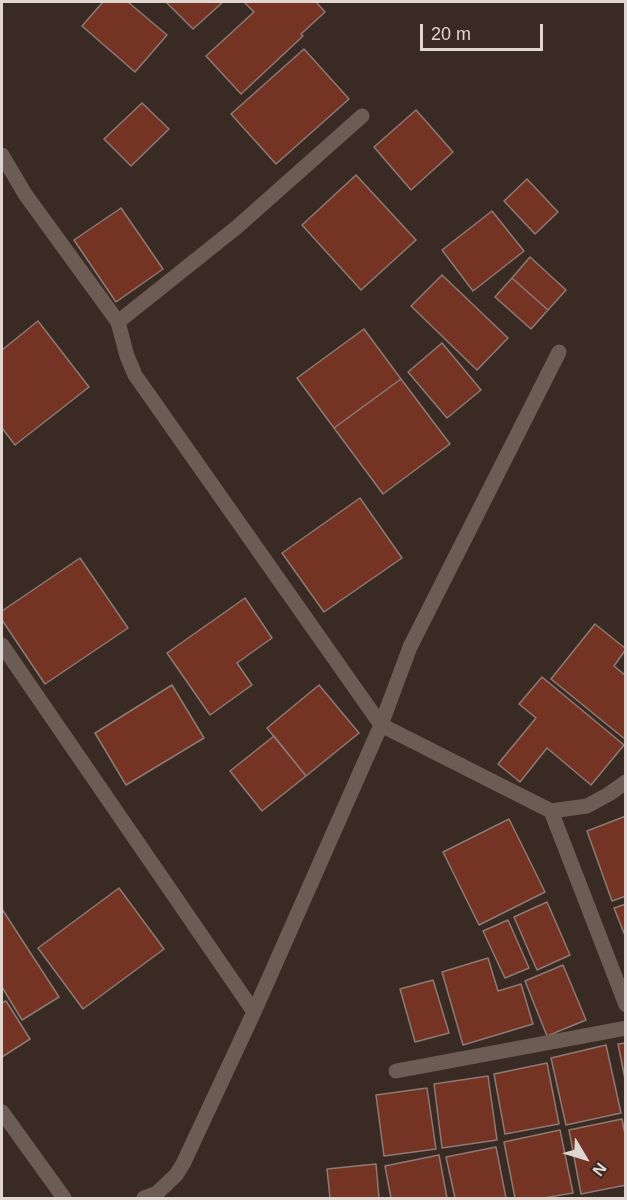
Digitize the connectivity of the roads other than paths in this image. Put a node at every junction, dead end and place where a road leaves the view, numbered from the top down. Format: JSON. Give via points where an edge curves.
{"nodes":[{"id":1,"x":362,"y":116,"type":"dead end"},
{"id":2,"x":2,"y":155,"type":"edge"},
{"id":3,"x":118,"y":322,"type":"junction"},
{"id":4,"x":559,"y":352,"type":"dead end"},
{"id":5,"x":2,"y":645,"type":"edge"},
{"id":6,"x":381,"y":725,"type":"junction"},
{"id":7,"x":626,"y":782,"type":"edge"},
{"id":8,"x":551,"y":812,"type":"junction"},
{"id":9,"x":626,"y":1005,"type":"edge"},
{"id":10,"x":254,"y":1012,"type":"junction"},
{"id":11,"x":626,"y":1028,"type":"edge"},
{"id":12,"x":396,"y":1071,"type":"dead end"},
{"id":13,"x":2,"y":1112,"type":"edge"},
{"id":14,"x":64,"y":1198,"type":"edge"},
{"id":15,"x":144,"y":1198,"type":"edge"}],
"edges":[{"from":1,"to":3,"type":"street","via":[[237,227]]},
{"from":2,"to":3,"type":"street","via":[[25,194]]},
{"from":3,"to":6,"type":"street","via":[[135,375]]},
{"from":4,"to":6,"type":"street","via":[[410,647]]},
{"from":5,"to":10,"type":"street"},
{"from":6,"to":8,"type":"street"},
{"from":6,"to":10,"type":"street"},
{"from":7,"to":8,"type":"street","via":[[587,806]]},
{"from":8,"to":9,"type":"street"},
{"from":10,"to":15,"type":"street","via":[[183,1164],[157,1193]]},
{"from":11,"to":12,"type":"street"},
{"from":13,"to":14,"type":"street"}]}
